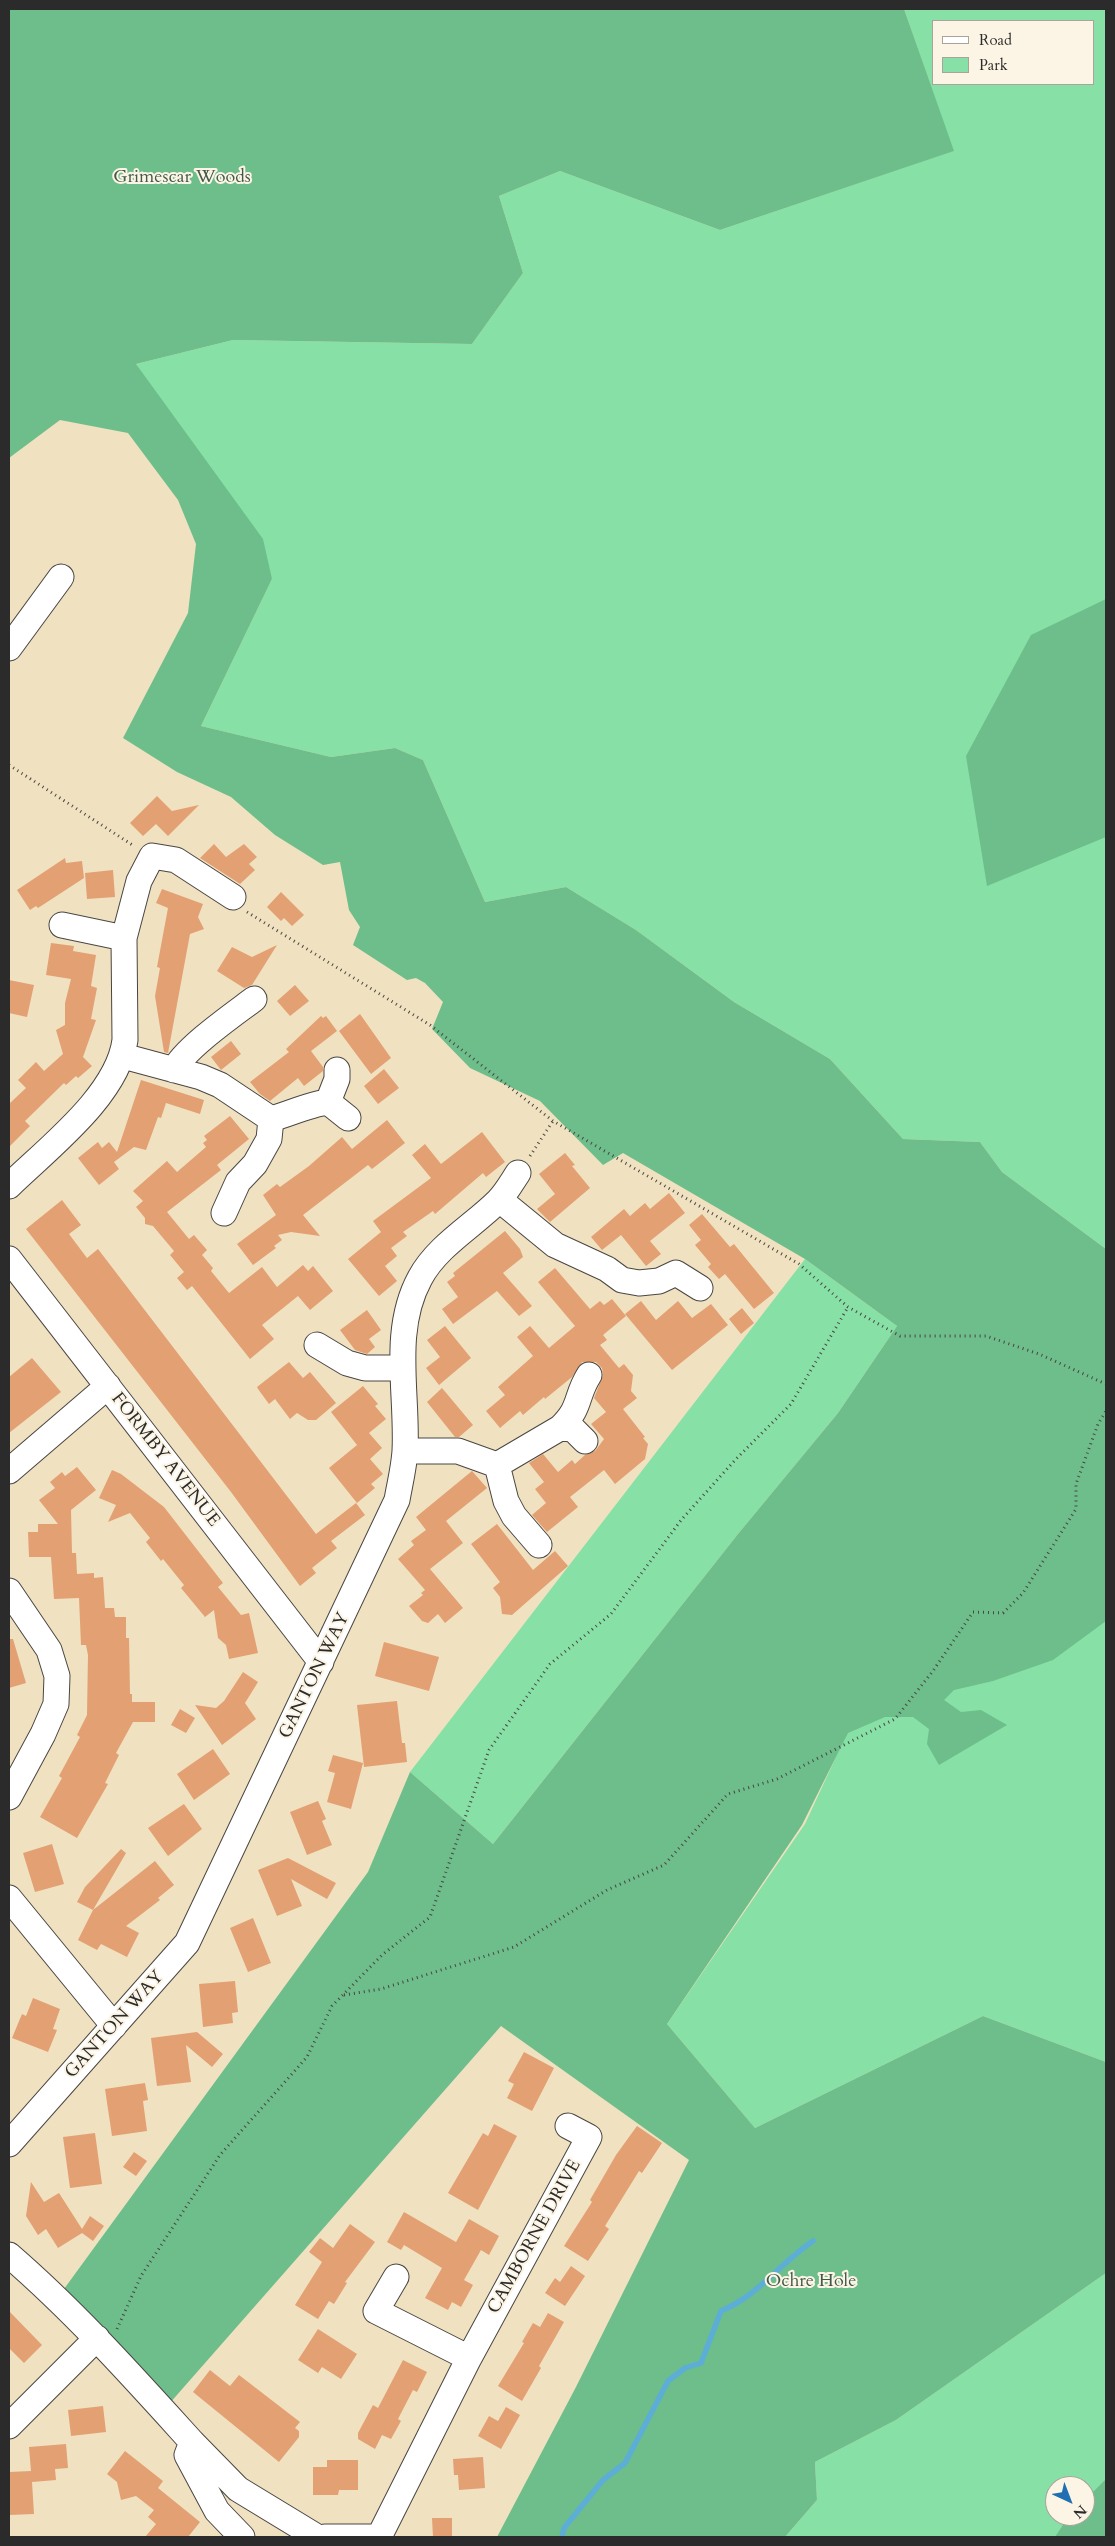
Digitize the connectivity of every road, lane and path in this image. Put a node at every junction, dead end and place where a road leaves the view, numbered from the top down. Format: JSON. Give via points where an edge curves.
{"nodes":[{"id":1,"x":61,"y":576,"type":"dead end"},
{"id":2,"x":9,"y":648,"type":"edge"},
{"id":3,"x":9,"y":765,"type":"edge"},
{"id":4,"x":152,"y":856,"type":"junction"},
{"id":5,"x":233,"y":897,"type":"joint"},
{"id":6,"x":62,"y":925,"type":"dead end"},
{"id":7,"x":124,"y":938,"type":"junction"},
{"id":8,"x":254,"y":999,"type":"dead end"},
{"id":9,"x":123,"y":1056,"type":"junction"},
{"id":10,"x":174,"y":1070,"type":"junction"},
{"id":11,"x":337,"y":1070,"type":"dead end"},
{"id":12,"x":328,"y":1102,"type":"junction"},
{"id":13,"x":348,"y":1118,"type":"dead end"},
{"id":14,"x":271,"y":1119,"type":"junction"},
{"id":15,"x":553,"y":1120,"type":"junction"},
{"id":16,"x":518,"y":1173,"type":"joint"},
{"id":17,"x":9,"y":1186,"type":"edge"},
{"id":18,"x":500,"y":1200,"type":"junction"},
{"id":19,"x":224,"y":1213,"type":"dead end"},
{"id":20,"x":9,"y":1259,"type":"edge"},
{"id":21,"x":700,"y":1288,"type":"dead end"},
{"id":22,"x":848,"y":1307,"type":"junction"},
{"id":23,"x":317,"y":1344,"type":"dead end"},
{"id":24,"x":403,"y":1368,"type":"junction"},
{"id":25,"x":589,"y":1375,"type":"dead end"},
{"id":26,"x":1106,"y":1384,"type":"edge"},
{"id":27,"x":108,"y":1386,"type":"junction"},
{"id":28,"x":1106,"y":1411,"type":"edge"},
{"id":29,"x":560,"y":1428,"type":"junction"},
{"id":30,"x":585,"y":1441,"type":"dead end"},
{"id":31,"x":405,"y":1451,"type":"junction"},
{"id":32,"x":497,"y":1465,"type":"junction"},
{"id":33,"x":9,"y":1471,"type":"edge"},
{"id":34,"x":539,"y":1545,"type":"dead end"},
{"id":35,"x":9,"y":1591,"type":"edge"},
{"id":36,"x":321,"y":1662,"type":"junction"},
{"id":37,"x":9,"y":1797,"type":"edge"},
{"id":38,"x":9,"y":1898,"type":"edge"},
{"id":39,"x":342,"y":1996,"type":"junction"},
{"id":40,"x":114,"y":2026,"type":"junction"},
{"id":41,"x":568,"y":2126,"type":"dead end"},
{"id":42,"x":9,"y":2144,"type":"edge"},
{"id":43,"x":9,"y":2255,"type":"edge"},
{"id":44,"x":396,"y":2277,"type":"dead end"},
{"id":45,"x":106,"y":2336,"type":"junction"},
{"id":46,"x":468,"y":2358,"type":"junction"},
{"id":47,"x":9,"y":2426,"type":"edge"},
{"id":48,"x":192,"y":2442,"type":"junction"},
{"id":49,"x":242,"y":2537,"type":"edge"},
{"id":50,"x":317,"y":2537,"type":"edge"},
{"id":51,"x":325,"y":2537,"type":"edge"}],
"edges":[{"from":1,"to":2,"type":"street"},
{"from":3,"to":4,"type":"path"},
{"from":4,"to":5,"type":"street","via":[[176,860]]},
{"from":4,"to":7,"type":"street","via":[[139,881]]},
{"from":5,"to":15,"type":"path","via":[[234,904],[430,1025]]},
{"from":6,"to":7,"type":"street"},
{"from":7,"to":9,"type":"street"},
{"from":8,"to":10,"type":"street","via":[[190,1050]]},
{"from":9,"to":10,"type":"street"},
{"from":9,"to":17,"type":"street","via":[[110,1083],[94,1103]]},
{"from":10,"to":14,"type":"street","via":[[220,1085]]},
{"from":11,"to":12,"type":"street"},
{"from":12,"to":13,"type":"street"},
{"from":12,"to":14,"type":"street"},
{"from":14,"to":19,"type":"street","via":[[270,1138],[255,1164],[238,1182]]},
{"from":15,"to":16,"type":"path"},
{"from":15,"to":22,"type":"path","via":[[800,1264]]},
{"from":16,"to":18,"type":"street","name":"GANTON WAY"},
{"from":18,"to":21,"type":"street","via":[[555,1245],[607,1269],[622,1280],[659,1280],[677,1264]]},
{"from":18,"to":24,"type":"street","name":"GANTON WAY","via":[[431,1261],[420,1278],[406,1313]]},
{"from":20,"to":27,"type":"street","name":"FORMBY AVENUE"},
{"from":22,"to":26,"type":"path","via":[[900,1336],[986,1336],[1039,1354]]},
{"from":22,"to":39,"type":"path","via":[[791,1404],[682,1519],[611,1614],[550,1664],[489,1750],[430,1917],[382,1955]]},
{"from":23,"to":24,"type":"street","via":[[347,1363],[365,1368]]},
{"from":24,"to":31,"type":"street","name":"GANTON WAY"},
{"from":25,"to":29,"type":"street","via":[[573,1415]]},
{"from":27,"to":33,"type":"street"},
{"from":27,"to":36,"type":"street","name":"FORMBY AVENUE"},
{"from":28,"to":39,"type":"path","via":[[1076,1484],[1076,1509],[1023,1593],[1003,1613],[973,1612],[895,1719],[777,1779],[728,1794],[664,1865],[607,1890],[514,1947],[381,1989]]},
{"from":29,"to":30,"type":"street","via":[[573,1429]]},
{"from":29,"to":32,"type":"street"},
{"from":31,"to":32,"type":"street","via":[[458,1451]]},
{"from":31,"to":36,"type":"street","name":"GANTON WAY","via":[[397,1500]]},
{"from":32,"to":34,"type":"street","via":[[506,1501],[514,1516]]},
{"from":35,"to":37,"type":"street","via":[[49,1650],[57,1676],[56,1704]]},
{"from":36,"to":40,"type":"street","name":"GANTON WAY","via":[[187,1943]]},
{"from":38,"to":40,"type":"street"},
{"from":39,"to":45,"type":"path","via":[[332,2006],[307,2057],[220,2155]]},
{"from":40,"to":42,"type":"street","name":"GANTON WAY"},
{"from":41,"to":46,"type":"street","name":"CAMBORNE DRIVE","via":[[589,2137]]},
{"from":43,"to":45,"type":"street"},
{"from":44,"to":46,"type":"street","via":[[372,2318]]},
{"from":45,"to":47,"type":"street"},
{"from":45,"to":48,"type":"street"},
{"from":46,"to":51,"type":"street","name":"CAMBORNE DRIVE","via":[[379,2537]]},
{"from":48,"to":49,"type":"street","via":[[187,2455],[217,2510]]},
{"from":48,"to":50,"type":"street","via":[[238,2489]]}]}
